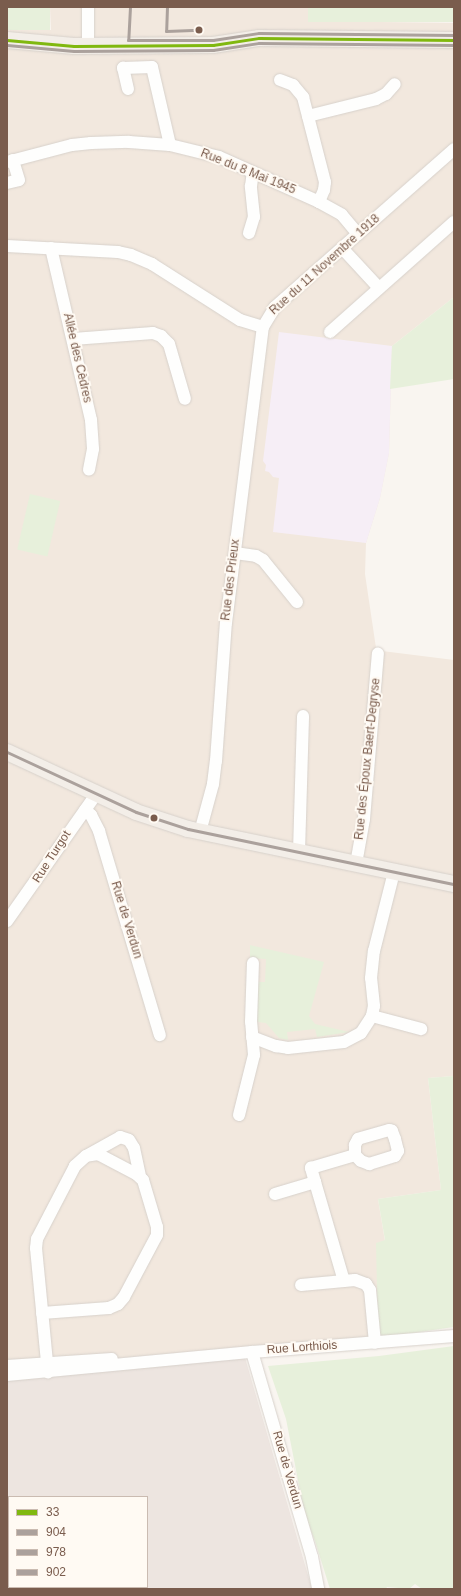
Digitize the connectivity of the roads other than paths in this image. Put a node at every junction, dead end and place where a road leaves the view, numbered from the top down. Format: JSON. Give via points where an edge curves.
{"nodes":[{"id":1,"x":88,"y":7,"type":"edge"},
{"id":2,"x":7,"y":40,"type":"edge"},
{"id":3,"x":88,"y":41,"type":"junction"},
{"id":4,"x":454,"y":41,"type":"edge"},
{"id":5,"x":280,"y":80,"type":"dead end"},
{"id":6,"x":396,"y":84,"type":"dead end"},
{"id":7,"x":128,"y":90,"type":"dead end"},
{"id":8,"x":308,"y":116,"type":"junction"},
{"id":9,"x":170,"y":145,"type":"junction"},
{"id":10,"x":454,"y":148,"type":"edge"},
{"id":11,"x":10,"y":161,"type":"edge"},
{"id":12,"x":252,"y":172,"type":"junction"},
{"id":13,"x":7,"y":183,"type":"edge"},
{"id":14,"x":319,"y":202,"type":"junction"},
{"id":15,"x":454,"y":222,"type":"edge"},
{"id":16,"x":249,"y":233,"type":"dead end"},
{"id":17,"x":358,"y":234,"type":"junction"},
{"id":18,"x":7,"y":246,"type":"edge"},
{"id":19,"x":51,"y":248,"type":"junction"},
{"id":20,"x":342,"y":248,"type":"junction"},
{"id":21,"x":379,"y":288,"type":"junction"},
{"id":22,"x":263,"y":327,"type":"junction"},
{"id":23,"x":330,"y":332,"type":"dead end"},
{"id":24,"x":73,"y":339,"type":"junction"},
{"id":25,"x":186,"y":399,"type":"dead end"},
{"id":26,"x":89,"y":470,"type":"dead end"},
{"id":27,"x":235,"y":553,"type":"junction"},
{"id":28,"x":297,"y":602,"type":"dead end"},
{"id":29,"x":378,"y":654,"type":"dead end"},
{"id":30,"x":303,"y":716,"type":"dead end"},
{"id":31,"x":7,"y":752,"type":"edge"},
{"id":32,"x":97,"y":793,"type":"junction"},
{"id":33,"x":85,"y":810,"type":"junction"},
{"id":34,"x":200,"y":832,"type":"junction"},
{"id":35,"x":299,"y":852,"type":"junction"},
{"id":36,"x":356,"y":864,"type":"junction"},
{"id":37,"x":394,"y":872,"type":"junction"},
{"id":38,"x":454,"y":884,"type":"edge"},
{"id":39,"x":7,"y":922,"type":"edge"},
{"id":40,"x":253,"y":963,"type":"dead end"},
{"id":41,"x":372,"y":1016,"type":"junction"},
{"id":42,"x":421,"y":1029,"type":"dead end"},
{"id":43,"x":160,"y":1035,"type":"dead end"},
{"id":44,"x":252,"y":1037,"type":"junction"},
{"id":45,"x":239,"y":1115,"type":"dead end"},
{"id":46,"x":355,"y":1155,"type":"dead end"},
{"id":47,"x":86,"y":1156,"type":"junction"},
{"id":48,"x":140,"y":1177,"type":"junction"},
{"id":49,"x":315,"y":1182,"type":"junction"},
{"id":50,"x":275,"y":1194,"type":"dead end"},
{"id":51,"x":343,"y":1277,"type":"junction"},
{"id":52,"x":301,"y":1285,"type":"dead end"},
{"id":53,"x":42,"y":1313,"type":"junction"},
{"id":54,"x":454,"y":1336,"type":"edge"},
{"id":55,"x":375,"y":1343,"type":"junction"},
{"id":56,"x":252,"y":1352,"type":"junction"},
{"id":57,"x":7,"y":1366,"type":"edge"},
{"id":58,"x":47,"y":1367,"type":"junction"},
{"id":59,"x":7,"y":1375,"type":"edge"},
{"id":60,"x":318,"y":1589,"type":"edge"}],
"edges":[{"from":1,"to":3,"type":"street"},
{"from":2,"to":3,"type":"main road"},
{"from":3,"to":4,"type":"main road","via":[[213,45],[259,38]]},
{"from":5,"to":8,"type":"street","via":[[298,89]]},
{"from":6,"to":8,"type":"street","via":[[376,99]]},
{"from":7,"to":9,"type":"street","via":[[123,68],[152,67]]},
{"from":8,"to":14,"type":"street","via":[[325,182]]},
{"from":9,"to":11,"type":"street","name":"Rue du 8 Mai 1945","via":[[91,143],[72,145]]},
{"from":9,"to":12,"type":"street","name":"Rue du 8 Mai 1945","via":[[219,158]]},
{"from":10,"to":17,"type":"street","name":"Rue du 11 Novembre 1918"},
{"from":11,"to":13,"type":"street","via":[[19,180]]},
{"from":12,"to":14,"type":"street","name":"Rue du 8 Mai 1945"},
{"from":12,"to":16,"type":"street","via":[[254,217]]},
{"from":14,"to":17,"type":"street","name":"Rue du 8 Mai 1945","via":[[342,215]]},
{"from":15,"to":21,"type":"street"},
{"from":17,"to":20,"type":"street","name":"Rue du 11 Novembre 1918"},
{"from":18,"to":19,"type":"street","name":"Rue du 11 Novembre 1918"},
{"from":19,"to":22,"type":"street","name":"Rue du 11 Novembre 1918","via":[[118,252],[142,259],[240,320]]},
{"from":19,"to":24,"type":"street","name":"Allée des Cèdres"},
{"from":20,"to":21,"type":"street"},
{"from":20,"to":22,"type":"street","name":"Rue du 11 Novembre 1918","via":[[275,307]]},
{"from":21,"to":23,"type":"street"},
{"from":22,"to":27,"type":"street","name":"Rue des Prieux"},
{"from":24,"to":25,"type":"street","via":[[152,333],[161,336],[169,344]]},
{"from":24,"to":26,"type":"street","name":"Allée des Cèdres","via":[[91,420],[92,449]]},
{"from":27,"to":28,"type":"street","via":[[256,556],[263,560]]},
{"from":27,"to":34,"type":"street","name":"Rue des Prieux","via":[[223,650],[216,761]]},
{"from":29,"to":36,"type":"street","name":"Rue des Époux Baert-Degryse","via":[[364,819]]},
{"from":30,"to":35,"type":"street"},
{"from":31,"to":32,"type":"main road"},
{"from":32,"to":33,"type":"street","name":"Rue Turgot"},
{"from":32,"to":34,"type":"main road","via":[[136,812]]},
{"from":33,"to":39,"type":"street","name":"Rue Turgot"},
{"from":33,"to":43,"type":"street","name":"Rue de Verdun","via":[[91,815],[99,831]]},
{"from":34,"to":35,"type":"main road"},
{"from":35,"to":36,"type":"main road"},
{"from":36,"to":37,"type":"main road"},
{"from":37,"to":38,"type":"main road"},
{"from":37,"to":41,"type":"street","via":[[374,951]]},
{"from":40,"to":44,"type":"street"},
{"from":41,"to":42,"type":"street"},
{"from":41,"to":44,"type":"street","via":[[361,1033],[344,1042],[283,1048]]},
{"from":44,"to":45,"type":"street","via":[[254,1056]]},
{"from":46,"to":49,"type":"street","via":[[311,1168]]},
{"from":47,"to":48,"type":"street","via":[[102,1156]]},
{"from":47,"to":48,"type":"street","via":[[120,1137],[129,1140],[134,1148]]},
{"from":47,"to":53,"type":"street","via":[[75,1166],[37,1239]]},
{"from":48,"to":53,"type":"street","via":[[144,1183],[157,1236],[122,1301],[110,1308]]},
{"from":49,"to":50,"type":"street"},
{"from":49,"to":51,"type":"street"},
{"from":51,"to":52,"type":"street"},
{"from":51,"to":55,"type":"street","via":[[359,1281],[369,1287]]},
{"from":53,"to":58,"type":"street"},
{"from":54,"to":55,"type":"street","name":"Rue Lorthiois"},
{"from":55,"to":56,"type":"street","name":"Rue Lorthiois"},
{"from":56,"to":58,"type":"street","name":"Rue Lorthiois","via":[[151,1361],[107,1359]]},
{"from":56,"to":60,"type":"street","name":"Rue de Verdun","via":[[312,1557]]},
{"from":57,"to":58,"type":"street","name":"Rue Lorthiois"},
{"from":58,"to":59,"type":"street","name":"Rue Lorthiois"}]}
